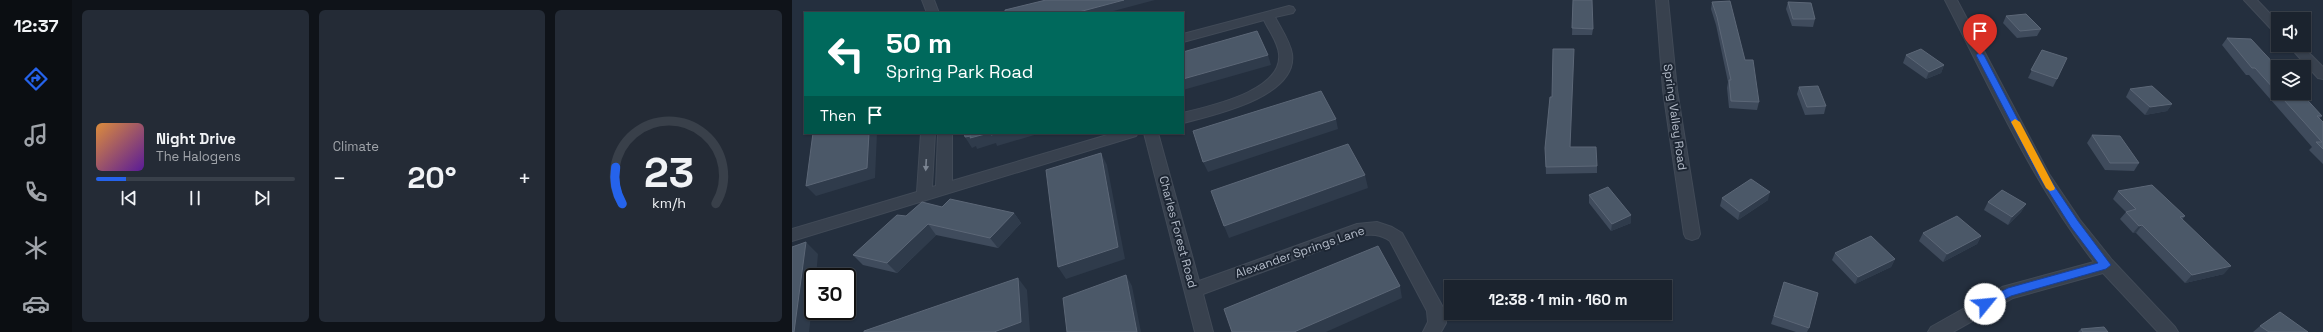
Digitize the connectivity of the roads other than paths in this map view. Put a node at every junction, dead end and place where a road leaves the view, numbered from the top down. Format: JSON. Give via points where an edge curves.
{"nodes":[{"id":1,"x":928,"y":0,"type":"edge"},
{"id":2,"x":1662,"y":0,"type":"edge"},
{"id":3,"x":1951,"y":0,"type":"edge"},
{"id":4,"x":2250,"y":0,"type":"edge"},
{"id":5,"x":1289,"y":10,"type":"dead end"},
{"id":6,"x":933,"y":12,"type":"edge"},
{"id":7,"x":1268,"y":16,"type":"junction"},
{"id":8,"x":2271,"y":22,"type":"edge"},
{"id":9,"x":1184,"y":38,"type":"edge"},
{"id":10,"x":2301,"y":52,"type":"edge"},
{"id":11,"x":2323,"y":75,"type":"edge"},
{"id":12,"x":1184,"y":118,"type":"edge"},
{"id":13,"x":928,"y":134,"type":"edge"},
{"id":14,"x":945,"y":134,"type":"edge"},
{"id":15,"x":1128,"y":134,"type":"edge"},
{"id":16,"x":1150,"y":134,"type":"edge"},
{"id":17,"x":944,"y":190,"type":"junction"},
{"id":18,"x":924,"y":196,"type":"junction"},
{"id":19,"x":1692,"y":234,"type":"dead end"},
{"id":20,"x":792,"y":235,"type":"edge"},
{"id":21,"x":2106,"y":265,"type":"junction"},
{"id":22,"x":1194,"y":290,"type":"junction"},
{"id":23,"x":1204,"y":332,"type":"edge"},
{"id":24,"x":1432,"y":332,"type":"edge"},
{"id":25,"x":1937,"y":332,"type":"edge"},
{"id":26,"x":2169,"y":332,"type":"edge"}],
"edges":[{"from":1,"to":6,"type":"street"},
{"from":2,"to":19,"type":"street","name":"Spring Valley Road","via":[[1670,90]]},
{"from":3,"to":21,"type":"street","via":[[2043,176],[2074,224]]},
{"from":4,"to":8,"type":"street"},
{"from":5,"to":7,"type":"street"},
{"from":7,"to":9,"type":"street"},
{"from":7,"to":12,"type":"street","via":[[1286,55],[1284,69],[1263,91],[1246,100]]},
{"from":10,"to":11,"type":"street"},
{"from":13,"to":18,"type":"street","one_way":true},
{"from":14,"to":17,"type":"street"},
{"from":15,"to":17,"type":"street"},
{"from":16,"to":22,"type":"street","name":"Charles Forest Road"},
{"from":17,"to":18,"type":"street"},
{"from":18,"to":20,"type":"street"},
{"from":21,"to":25,"type":"street","via":[[2008,292]]},
{"from":21,"to":26,"type":"street"},
{"from":22,"to":23,"type":"street","name":"Charles Forest Road"},
{"from":22,"to":24,"type":"street","name":"Alexander Springs Lane","via":[[1371,227],[1387,230],[1396,237],[1436,312],[1436,324]]}]}
